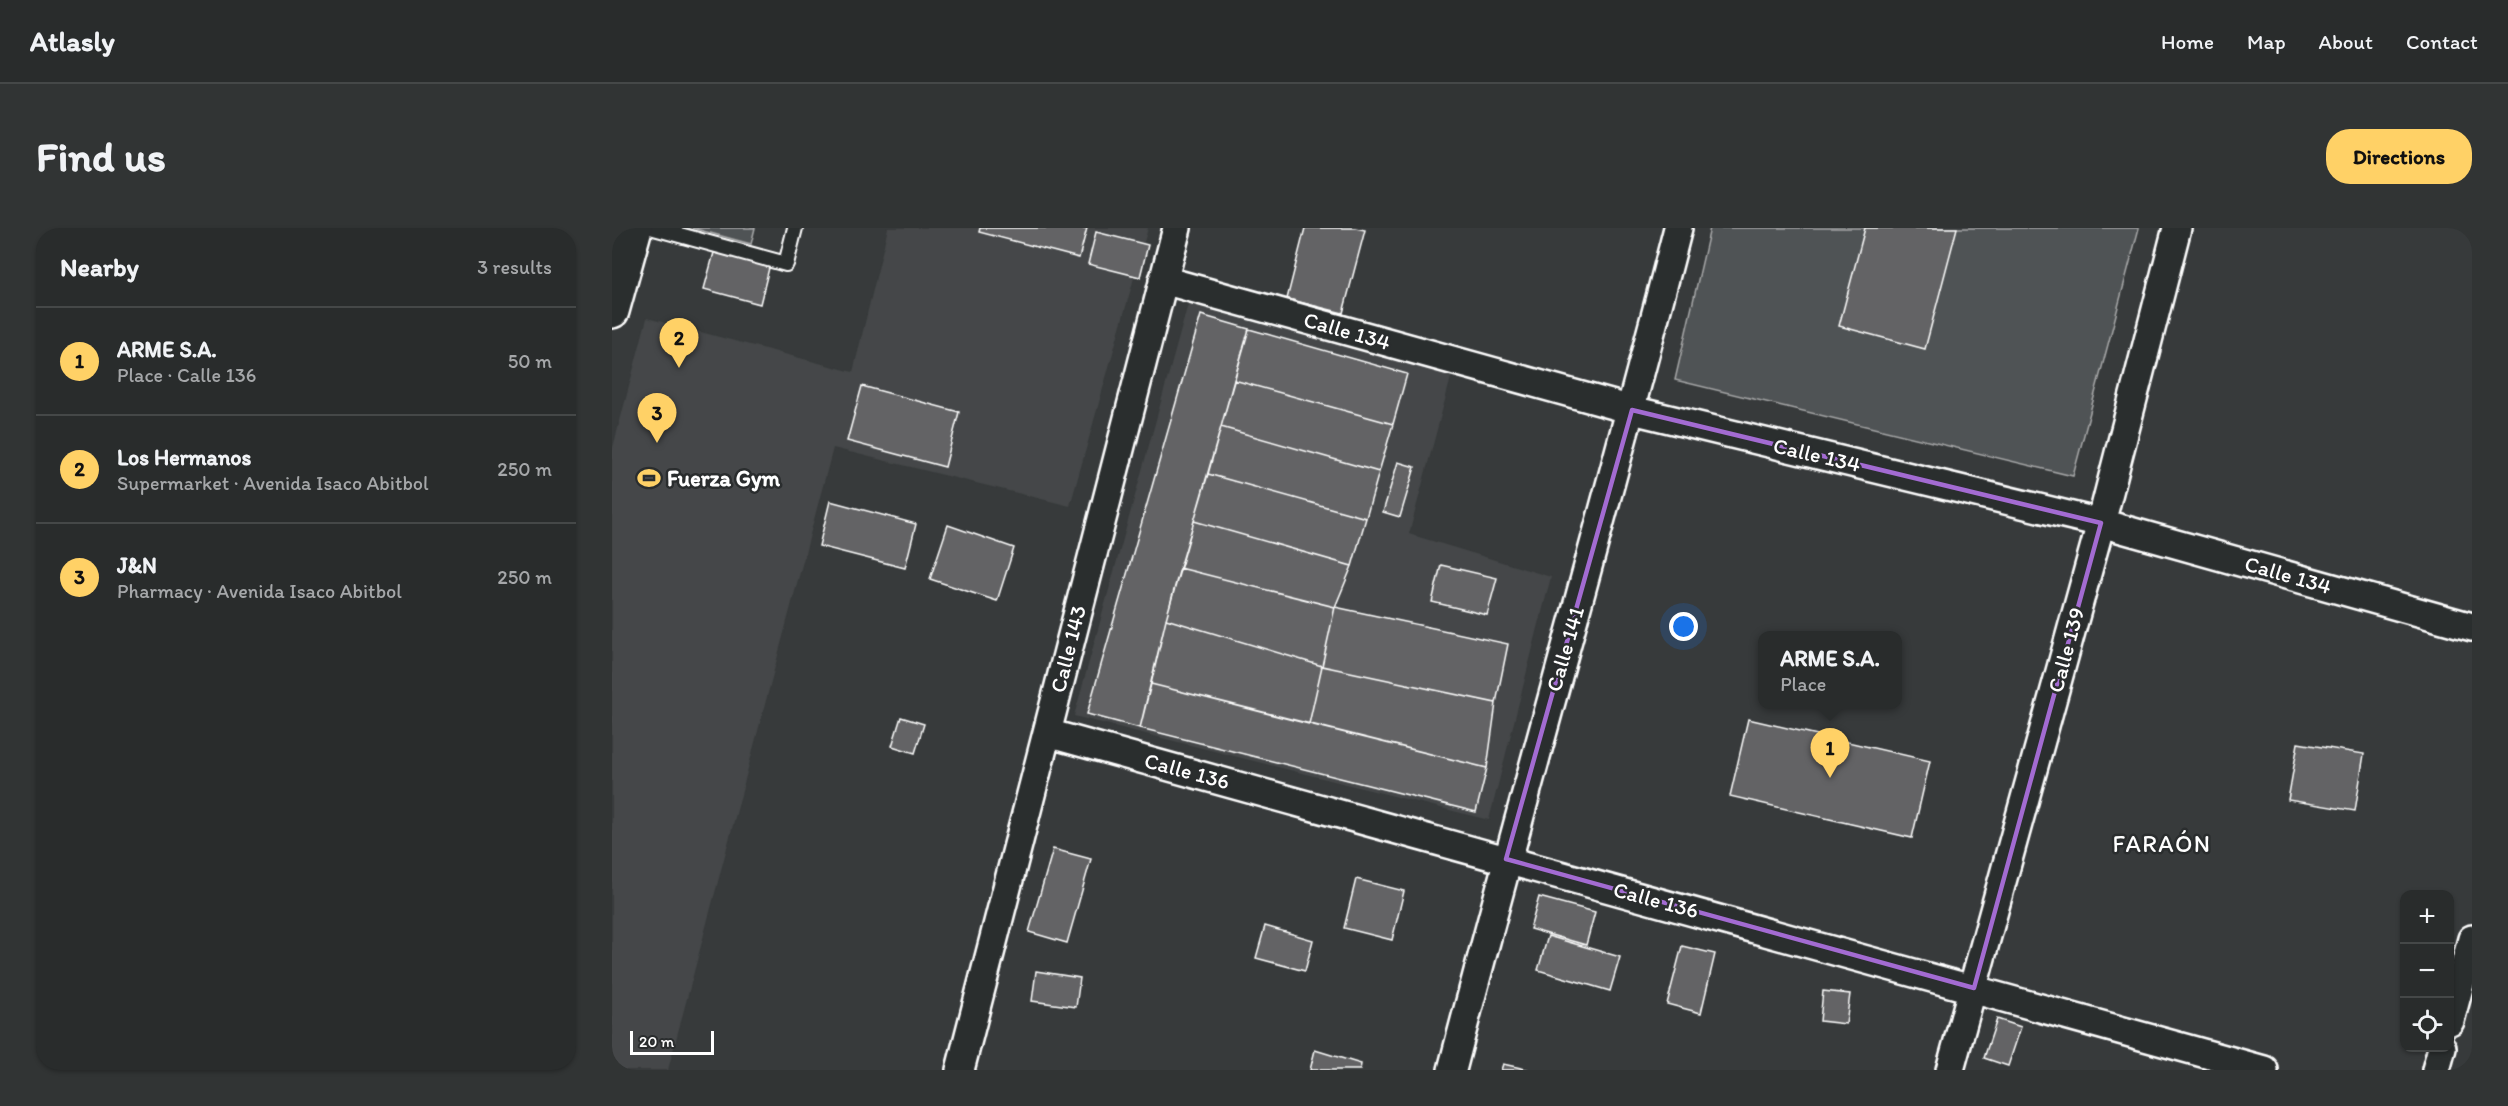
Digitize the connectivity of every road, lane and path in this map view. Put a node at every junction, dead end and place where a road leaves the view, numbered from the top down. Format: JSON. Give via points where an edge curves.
{"nodes":[{"id":1,"x":635,"y":228,"type":"edge"},
{"id":2,"x":654,"y":228,"type":"edge"},
{"id":3,"x":795,"y":228,"type":"edge"},
{"id":4,"x":1177,"y":228,"type":"edge"},
{"id":5,"x":1678,"y":228,"type":"edge"},
{"id":6,"x":2177,"y":228,"type":"edge"},
{"id":7,"x":1164,"y":280,"type":"junction"},
{"id":8,"x":612,"y":311,"type":"edge"},
{"id":9,"x":1632,"y":410,"type":"junction"},
{"id":10,"x":2101,"y":523,"type":"junction"},
{"id":11,"x":2472,"y":627,"type":"edge"},
{"id":12,"x":1047,"y":733,"type":"junction"},
{"id":13,"x":1506,"y":859,"type":"junction"},
{"id":14,"x":2472,"y":939,"type":"edge"},
{"id":15,"x":1974,"y":988,"type":"junction"},
{"id":16,"x":2454,"y":1006,"type":"edge"},
{"id":17,"x":2441,"y":1052,"type":"edge"},
{"id":18,"x":960,"y":1070,"type":"edge"},
{"id":19,"x":1452,"y":1070,"type":"edge"},
{"id":20,"x":1950,"y":1070,"type":"edge"},
{"id":21,"x":2264,"y":1070,"type":"edge"},
{"id":22,"x":2436,"y":1070,"type":"edge"}],
"edges":[{"from":1,"to":8,"type":"main road"},
{"from":2,"to":3,"type":"lane","via":[[786,264]]},
{"from":4,"to":7,"type":"street","name":"Calle 143"},
{"from":5,"to":9,"type":"street","name":"Calle 141"},
{"from":6,"to":10,"type":"street","name":"Calle 139"},
{"from":7,"to":9,"type":"street","name":"Calle 134"},
{"from":7,"to":12,"type":"street","name":"Calle 143"},
{"from":9,"to":10,"type":"street","name":"Calle 134"},
{"from":9,"to":13,"type":"street","name":"Calle 141"},
{"from":10,"to":11,"type":"street","name":"Calle 134"},
{"from":10,"to":15,"type":"street","name":"Calle 139"},
{"from":12,"to":13,"type":"street","name":"Calle 136"},
{"from":12,"to":18,"type":"street","name":"Calle 143"},
{"from":13,"to":15,"type":"street","name":"Calle 136"},
{"from":13,"to":19,"type":"street","name":"Calle 141"},
{"from":14,"to":16,"type":"street"},
{"from":15,"to":20,"type":"street","name":"Calle 139"},
{"from":15,"to":21,"type":"street","name":"Calle 136"},
{"from":17,"to":22,"type":"street"}]}
